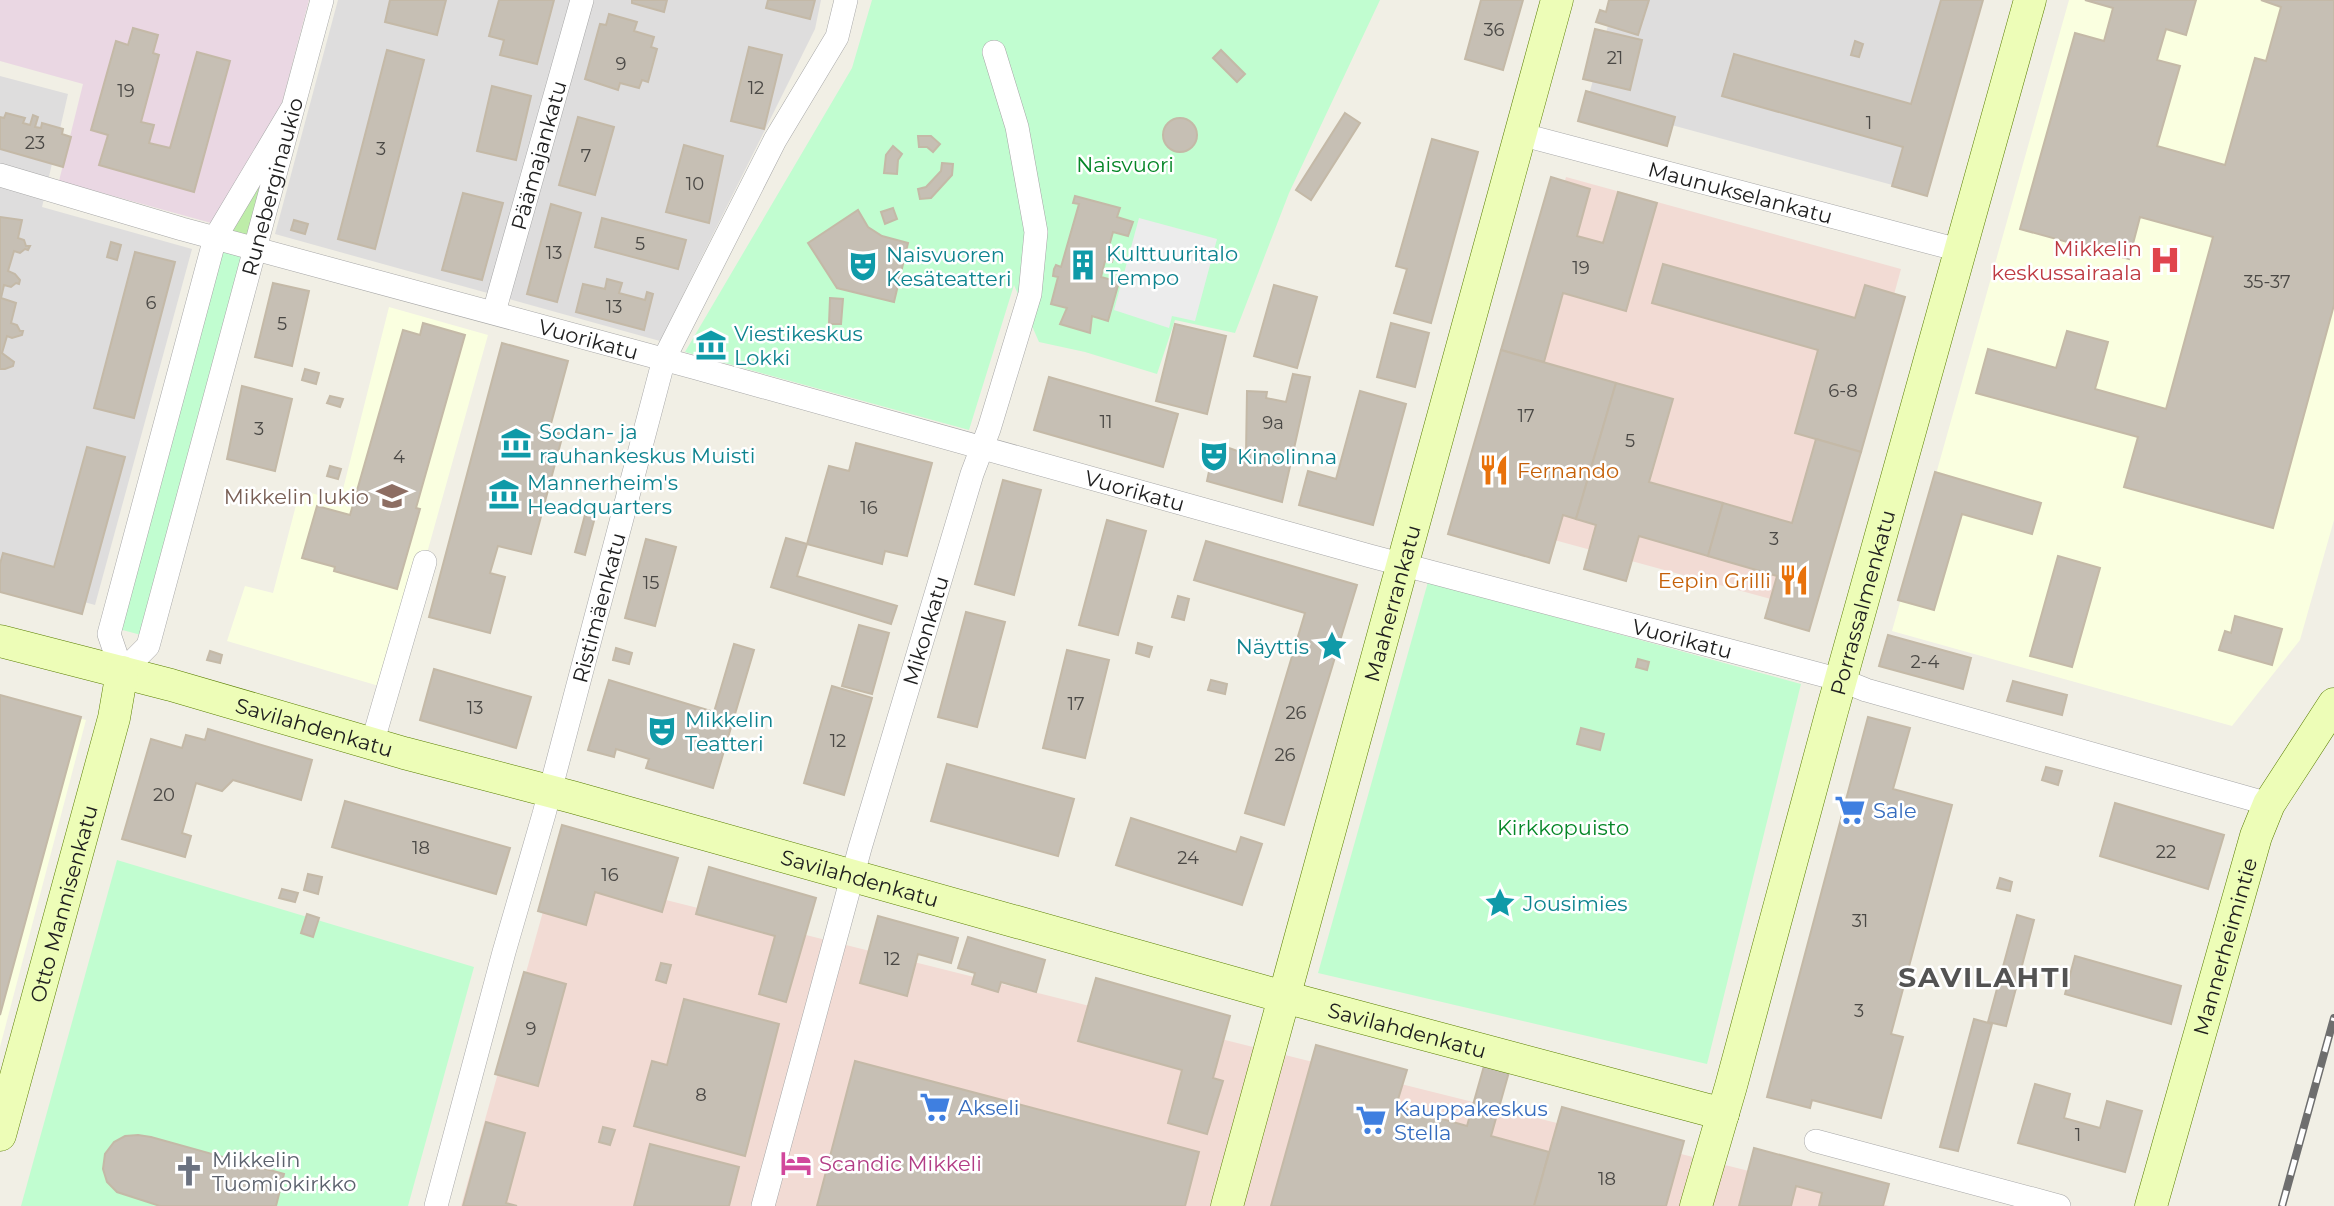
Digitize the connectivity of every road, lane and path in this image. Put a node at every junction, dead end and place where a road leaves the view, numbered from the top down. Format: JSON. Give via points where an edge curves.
{"nodes":[{"id":1,"x":322,"y":0,"type":"edge"},
{"id":2,"x":582,"y":0,"type":"edge"},
{"id":3,"x":846,"y":0,"type":"edge"},
{"id":4,"x":1557,"y":0,"type":"edge"},
{"id":5,"x":2030,"y":0,"type":"edge"},
{"id":6,"x":994,"y":52,"type":"dead end"},
{"id":7,"x":292,"y":109,"type":"junction"},
{"id":8,"x":1520,"y":134,"type":"junction"},
{"id":9,"x":0,"y":175,"type":"edge"},
{"id":10,"x":215,"y":238,"type":"junction"},
{"id":11,"x":255,"y":248,"type":"junction"},
{"id":12,"x":1959,"y":250,"type":"junction"},
{"id":13,"x":494,"y":312,"type":"junction"},
{"id":14,"x":664,"y":359,"type":"junction"},
{"id":15,"x":980,"y":448,"type":"junction"},
{"id":16,"x":425,"y":562,"type":"dead end"},
{"id":17,"x":1403,"y":564,"type":"junction"},
{"id":18,"x":0,"y":641,"type":"edge"},
{"id":19,"x":122,"y":673,"type":"junction"},
{"id":20,"x":1840,"y":680,"type":"junction"},
{"id":21,"x":2334,"y":704,"type":"edge"},
{"id":22,"x":372,"y":744,"type":"junction"},
{"id":23,"x":549,"y":791,"type":"junction"},
{"id":24,"x":2269,"y":804,"type":"junction"},
{"id":25,"x":853,"y":877,"type":"junction"},
{"id":26,"x":1284,"y":997,"type":"junction"},
{"id":27,"x":1723,"y":1114,"type":"junction"},
{"id":28,"x":0,"y":1133,"type":"edge"},
{"id":29,"x":1816,"y":1141,"type":"dead end"},
{"id":30,"x":436,"y":1206,"type":"edge"},
{"id":31,"x":763,"y":1206,"type":"edge"},
{"id":32,"x":1227,"y":1206,"type":"edge"},
{"id":33,"x":1696,"y":1206,"type":"edge"},
{"id":34,"x":2059,"y":1206,"type":"edge"},
{"id":35,"x":2151,"y":1206,"type":"edge"}],
"edges":[{"from":1,"to":7,"type":"street"},
{"from":2,"to":13,"type":"street","name":"Päämajankatu"},
{"from":3,"to":14,"type":"street","name":"Ristimäenkatu","via":[[837,37],[775,139]]},
{"from":4,"to":8,"type":"main road","name":"Maaherrankatu"},
{"from":5,"to":12,"type":"main road","name":"Porrassalmenkatu"},
{"from":6,"to":15,"type":"street","name":"Mikonkatu","via":[[1017,127],[1036,232],[1030,294]]},
{"from":7,"to":10,"type":"street","name":"Runeberginaukio"},
{"from":7,"to":11,"type":"street","name":"Runeberginaukio"},
{"from":8,"to":12,"type":"street","name":"Maunukselankatu"},
{"from":8,"to":17,"type":"main road","name":"Maaherrankatu"},
{"from":9,"to":10,"type":"street","name":"Vuorikatu"},
{"from":10,"to":11,"type":"street","name":"Vuorikatu"},
{"from":10,"to":19,"type":"street","name":"Runeberginaukio","via":[[109,634]]},
{"from":11,"to":13,"type":"street","name":"Vuorikatu"},
{"from":11,"to":19,"type":"street","name":"Runeberginaukio","via":[[148,646]]},
{"from":12,"to":20,"type":"main road","name":"Porrassalmenkatu"},
{"from":13,"to":14,"type":"street","name":"Vuorikatu"},
{"from":14,"to":15,"type":"street","name":"Vuorikatu"},
{"from":14,"to":23,"type":"street","name":"Ristimäenkatu"},
{"from":15,"to":17,"type":"street","name":"Vuorikatu"},
{"from":15,"to":25,"type":"street","name":"Mikonkatu"},
{"from":16,"to":22,"type":"street"},
{"from":17,"to":20,"type":"street","name":"Vuorikatu"},
{"from":17,"to":26,"type":"main road","name":"Maaherrankatu"},
{"from":18,"to":19,"type":"main road","name":"Savilahdenkatu"},
{"from":19,"to":22,"type":"main road","name":"Savilahdenkatu"},
{"from":19,"to":28,"type":"main road","name":"Otto Mannisenkatu","via":[[114,718]]},
{"from":20,"to":24,"type":"street","name":"Vuorikatu"},
{"from":20,"to":27,"type":"main road","name":"Porrassalmenkatu"},
{"from":21,"to":24,"type":"main road","name":"Mannerheimintie"},
{"from":22,"to":23,"type":"main road","name":"Savilahdenkatu"},
{"from":23,"to":25,"type":"main road","name":"Savilahdenkatu"},
{"from":23,"to":30,"type":"street","name":"Ristimäenkatu"},
{"from":24,"to":35,"type":"main road","name":"Mannerheimintie","via":[[2256,835]]},
{"from":25,"to":26,"type":"main road","name":"Savilahdenkatu"},
{"from":25,"to":31,"type":"street","name":"Mikonkatu"},
{"from":26,"to":27,"type":"main road","name":"Savilahdenkatu"},
{"from":26,"to":32,"type":"main road","name":"Maaherrankatu"},
{"from":27,"to":33,"type":"main road","name":"Porrassalmenkatu"},
{"from":29,"to":34,"type":"street"}]}
